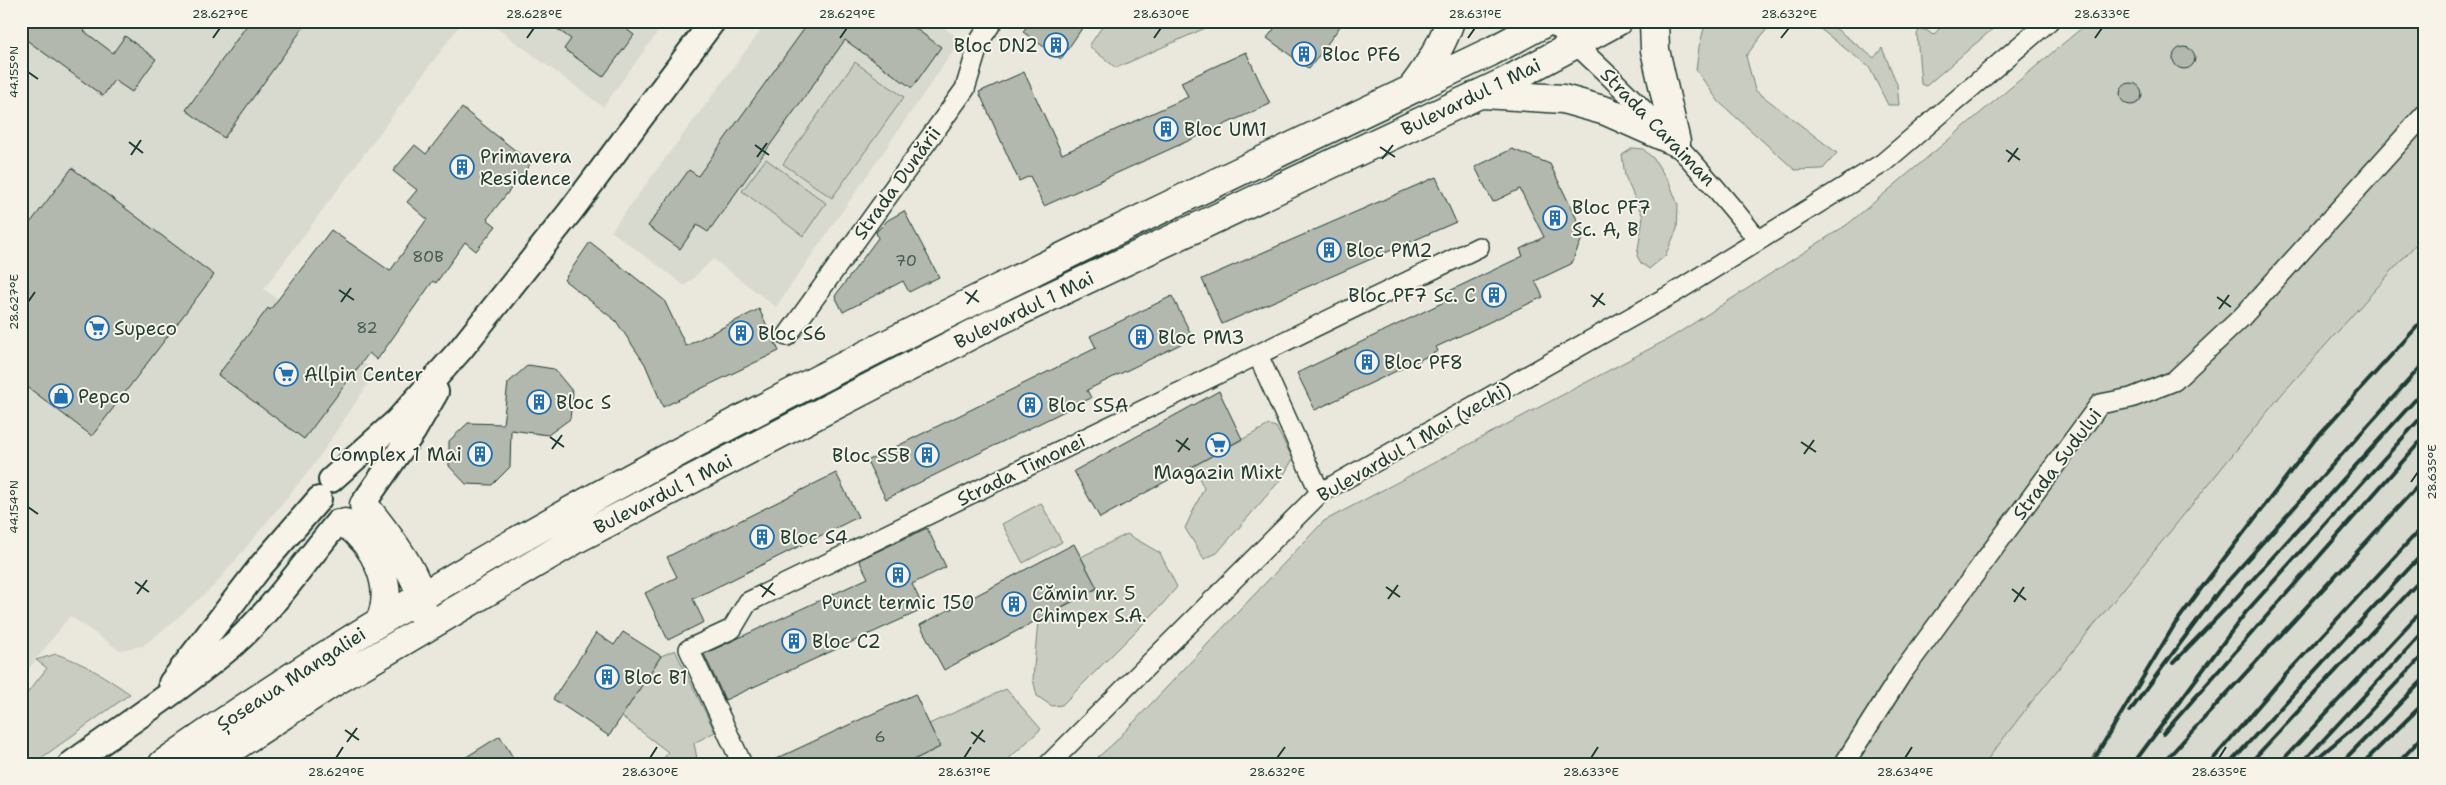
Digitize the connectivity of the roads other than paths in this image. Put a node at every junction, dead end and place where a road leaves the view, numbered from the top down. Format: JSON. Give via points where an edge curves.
{"nodes":[{"id":1,"x":713,"y":21,"type":"edge"},
{"id":2,"x":993,"y":21,"type":"edge"},
{"id":3,"x":1450,"y":21,"type":"edge"},
{"id":4,"x":1549,"y":21,"type":"edge"},
{"id":5,"x":1618,"y":21,"type":"edge"},
{"id":6,"x":1654,"y":21,"type":"edge"},
{"id":7,"x":2050,"y":21,"type":"edge"},
{"id":8,"x":1577,"y":45,"type":"junction"},
{"id":9,"x":1412,"y":89,"type":"junction"},
{"id":10,"x":1480,"y":94,"type":"junction"},
{"id":11,"x":2425,"y":114,"type":"edge"},
{"id":12,"x":1676,"y":142,"type":"junction"},
{"id":13,"x":1758,"y":240,"type":"junction"},
{"id":14,"x":1479,"y":248,"type":"dead end"},
{"id":15,"x":787,"y":336,"type":"dead end"},
{"id":16,"x":461,"y":349,"type":"junction"},
{"id":17,"x":1258,"y":354,"type":"junction"},
{"id":18,"x":325,"y":489,"type":"junction"},
{"id":19,"x":1320,"y":493,"type":"junction"},
{"id":20,"x":353,"y":513,"type":"junction"},
{"id":21,"x":422,"y":596,"type":"junction"},
{"id":22,"x":440,"y":620,"type":"joint"},
{"id":23,"x":380,"y":622,"type":"junction"},
{"id":24,"x":329,"y":685,"type":"junction"},
{"id":25,"x":156,"y":702,"type":"junction"},
{"id":26,"x":71,"y":764,"type":"edge"},
{"id":27,"x":163,"y":764,"type":"edge"},
{"id":28,"x":208,"y":764,"type":"edge"},
{"id":29,"x":742,"y":764,"type":"edge"},
{"id":30,"x":1049,"y":764,"type":"edge"},
{"id":31,"x":1844,"y":764,"type":"edge"}],
"edges":[{"from":1,"to":16,"type":"street","via":[[570,212]]},
{"from":2,"to":15,"type":"street","name":"Strada Dunării","via":[[980,40],[964,89]]},
{"from":3,"to":9,"type":"main road","via":[[1433,59]]},
{"from":4,"to":8,"type":"street","name":"Strada Caraiman"},
{"from":4,"to":9,"type":"main road","name":"Bulevardul 1 Mai"},
{"from":5,"to":8,"type":"main road","name":"Bulevardul 1 Mai"},
{"from":6,"to":12,"type":"main road","via":[[1655,50]]},
{"from":7,"to":13,"type":"street","name":"Bulevardul 1 Mai (vechi)","via":[[1883,163]]},
{"from":8,"to":10,"type":"main road","name":"Bulevardul 1 Mai"},
{"from":8,"to":12,"type":"street","name":"Strada Caraiman"},
{"from":9,"to":21,"type":"main road","name":"Bulevardul 1 Mai","via":[[976,298],[597,496]]},
{"from":10,"to":12,"type":"main road","via":[[1516,94],[1563,100],[1606,111]]},
{"from":10,"to":22,"type":"main road","name":"Bulevardul 1 Mai","via":[[992,324],[580,537]]},
{"from":11,"to":31,"type":"street","name":"Strada Sudului","via":[[2242,317],[2174,381],[2131,398],[2100,404],[1902,673]]},
{"from":12,"to":13,"type":"street","name":"Strada Caraiman"},
{"from":13,"to":19,"type":"street","name":"Bulevardul 1 Mai (vechi)","via":[[1674,293]]},
{"from":14,"to":17,"type":"street","name":"Strada Timonei"},
{"from":16,"to":18,"type":"street","via":[[397,421]]},
{"from":16,"to":20,"type":"street","via":[[413,432]]},
{"from":17,"to":19,"type":"street"},
{"from":17,"to":29,"type":"street","name":"Strada Timonei","via":[[748,602],[732,629],[689,649]]},
{"from":18,"to":20,"type":"street","via":[[320,505],[326,516]]},
{"from":18,"to":20,"type":"street","via":[[344,478],[356,483],[361,488]]},
{"from":18,"to":25,"type":"street"},
{"from":19,"to":30,"type":"street","name":"Bulevardul 1 Mai (vechi)"},
{"from":20,"to":21,"type":"main road","via":[[415,578]]},
{"from":20,"to":23,"type":"main road","via":[[380,566],[386,603]]},
{"from":20,"to":25,"type":"street","via":[[235,643]]},
{"from":21,"to":23,"type":"main road","name":"Șoseaua Mangaliei"},
{"from":21,"to":24,"type":"main road","via":[[416,622],[362,658]]},
{"from":22,"to":24,"type":"main road","name":"Șoseaua Mangaliei"},
{"from":23,"to":27,"type":"main road","name":"Șoseaua Mangaliei"},
{"from":24,"to":28,"type":"main road","name":"Șoseaua Mangaliei"},
{"from":25,"to":26,"type":"street"}]}
